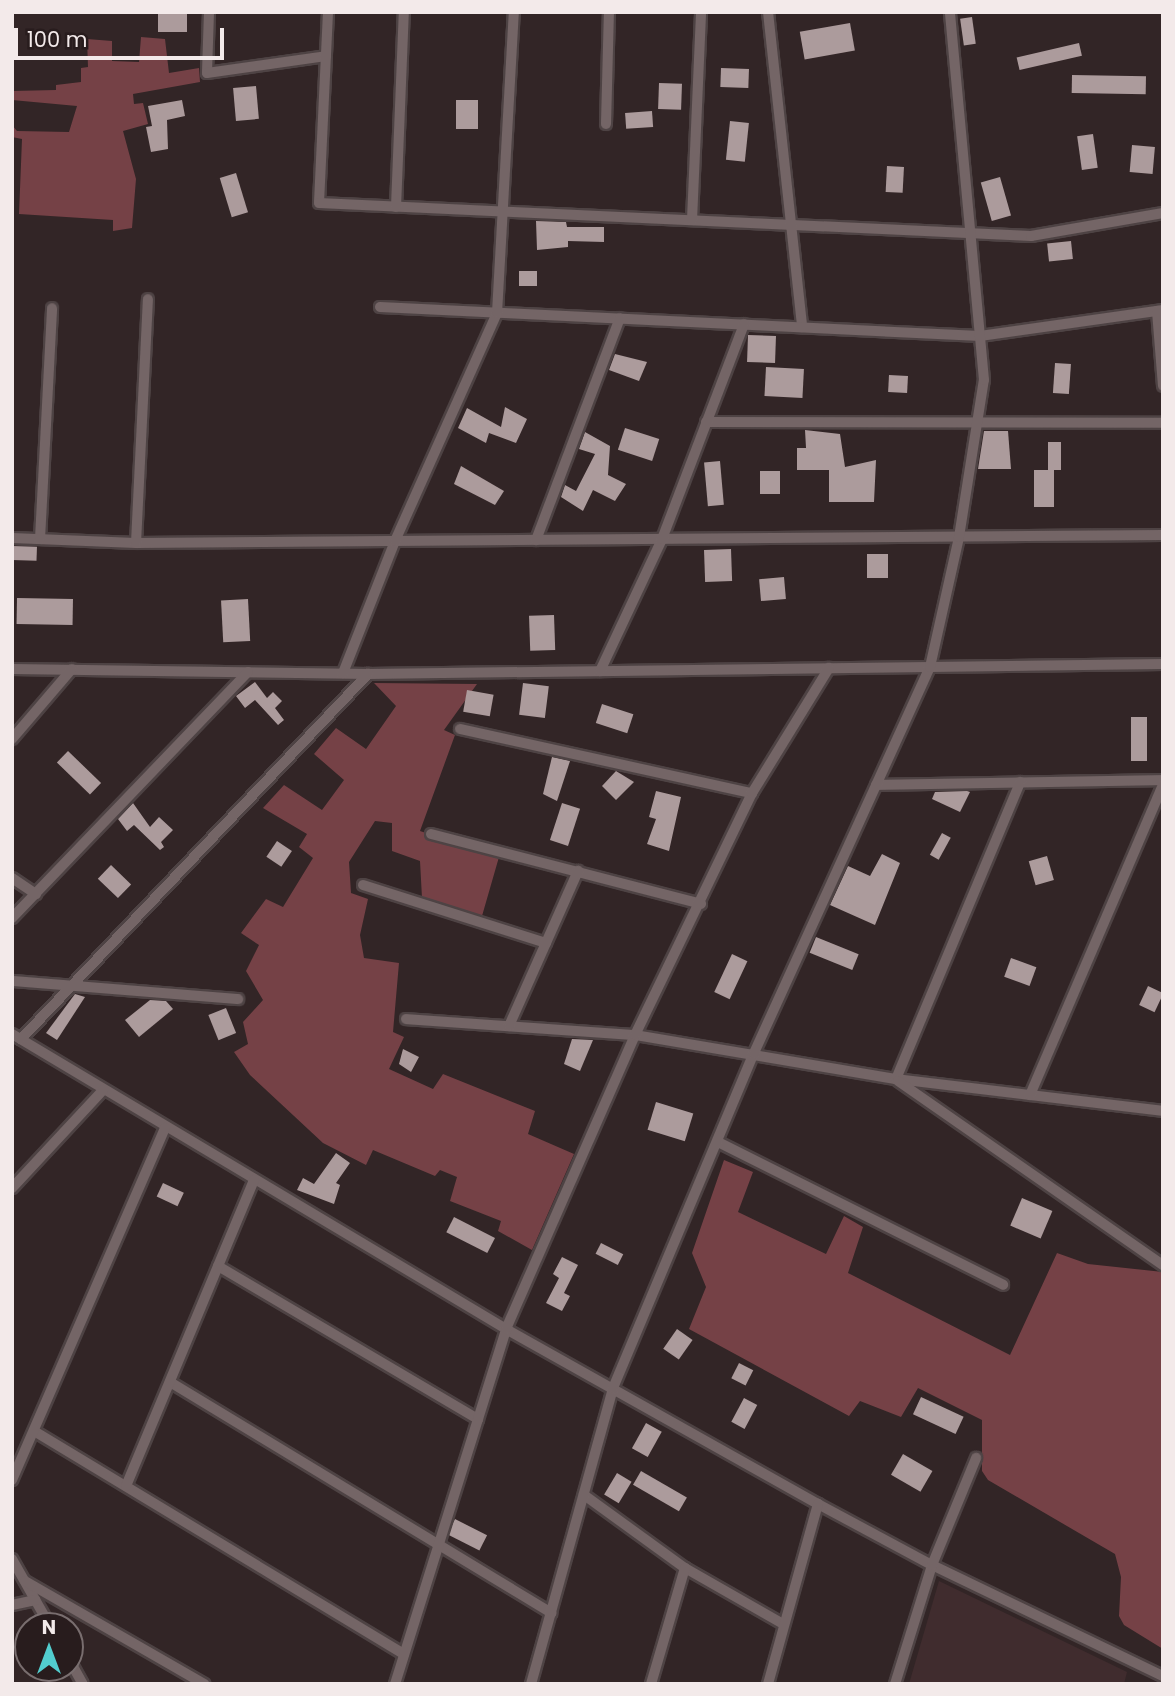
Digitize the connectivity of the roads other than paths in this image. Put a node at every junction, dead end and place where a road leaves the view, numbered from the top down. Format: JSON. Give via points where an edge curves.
{"nodes":[{"id":1,"x":209,"y":12,"type":"edge"},
{"id":2,"x":328,"y":12,"type":"edge"},
{"id":3,"x":404,"y":12,"type":"edge"},
{"id":4,"x":514,"y":12,"type":"edge"},
{"id":5,"x":610,"y":12,"type":"edge"},
{"id":6,"x":701,"y":12,"type":"edge"},
{"id":7,"x":768,"y":12,"type":"edge"},
{"id":8,"x":950,"y":12,"type":"edge"},
{"id":9,"x":326,"y":56,"type":"junction"},
{"id":10,"x":606,"y":124,"type":"dead end"},
{"id":11,"x":396,"y":207,"type":"junction"},
{"id":12,"x":502,"y":212,"type":"junction"},
{"id":13,"x":1163,"y":213,"type":"edge"},
{"id":14,"x":692,"y":220,"type":"junction"},
{"id":15,"x":793,"y":225,"type":"junction"},
{"id":16,"x":971,"y":233,"type":"junction"},
{"id":17,"x":148,"y":299,"type":"dead end"},
{"id":18,"x":380,"y":307,"type":"dead end"},
{"id":19,"x":52,"y":308,"type":"dead end"},
{"id":20,"x":1160,"y":311,"type":"edge"},
{"id":21,"x":497,"y":313,"type":"junction"},
{"id":22,"x":620,"y":318,"type":"junction"},
{"id":23,"x":744,"y":324,"type":"junction"},
{"id":24,"x":802,"y":327,"type":"junction"},
{"id":25,"x":980,"y":336,"type":"junction"},
{"id":26,"x":1163,"y":386,"type":"edge"},
{"id":27,"x":706,"y":422,"type":"junction"},
{"id":28,"x":976,"y":423,"type":"junction"},
{"id":29,"x":1163,"y":423,"type":"edge"},
{"id":30,"x":1163,"y":535,"type":"edge"},
{"id":31,"x":959,"y":537,"type":"junction"},
{"id":32,"x":12,"y":538,"type":"edge"},
{"id":33,"x":40,"y":539,"type":"junction"},
{"id":34,"x":663,"y":539,"type":"junction"},
{"id":35,"x":536,"y":540,"type":"junction"},
{"id":36,"x":395,"y":541,"type":"junction"},
{"id":37,"x":136,"y":543,"type":"junction"},
{"id":38,"x":1163,"y":664,"type":"edge"},
{"id":39,"x":930,"y":667,"type":"junction"},
{"id":40,"x":829,"y":668,"type":"junction"},
{"id":41,"x":12,"y":669,"type":"edge"},
{"id":42,"x":72,"y":669,"type":"junction"},
{"id":43,"x":600,"y":671,"type":"junction"},
{"id":44,"x":248,"y":672,"type":"junction"},
{"id":45,"x":343,"y":673,"type":"junction"},
{"id":46,"x":368,"y":674,"type":"junction"},
{"id":47,"x":460,"y":729,"type":"dead end"},
{"id":48,"x":12,"y":739,"type":"edge"},
{"id":49,"x":1020,"y":782,"type":"junction"},
{"id":50,"x":1163,"y":782,"type":"edge"},
{"id":51,"x":876,"y":785,"type":"junction"},
{"id":52,"x":752,"y":793,"type":"junction"},
{"id":53,"x":431,"y":834,"type":"dead end"},
{"id":54,"x":578,"y":871,"type":"junction"},
{"id":55,"x":12,"y":878,"type":"edge"},
{"id":56,"x":363,"y":886,"type":"dead end"},
{"id":57,"x":36,"y":894,"type":"junction"},
{"id":58,"x":701,"y":904,"type":"junction"},
{"id":59,"x":12,"y":918,"type":"edge"},
{"id":60,"x":546,"y":943,"type":"junction"},
{"id":61,"x":12,"y":981,"type":"edge"},
{"id":62,"x":70,"y":985,"type":"junction"},
{"id":63,"x":238,"y":999,"type":"dead end"},
{"id":64,"x":406,"y":1020,"type":"dead end"},
{"id":65,"x":509,"y":1026,"type":"junction"},
{"id":66,"x":635,"y":1035,"type":"junction"},
{"id":67,"x":17,"y":1037,"type":"edge"},
{"id":68,"x":754,"y":1053,"type":"junction"},
{"id":69,"x":896,"y":1079,"type":"junction"},
{"id":70,"x":103,"y":1090,"type":"junction"},
{"id":71,"x":1030,"y":1096,"type":"junction"},
{"id":72,"x":1163,"y":1111,"type":"edge"},
{"id":73,"x":165,"y":1128,"type":"junction"},
{"id":74,"x":718,"y":1142,"type":"junction"},
{"id":75,"x":254,"y":1180,"type":"junction"},
{"id":76,"x":12,"y":1188,"type":"edge"},
{"id":77,"x":1163,"y":1265,"type":"edge"},
{"id":78,"x":218,"y":1266,"type":"junction"},
{"id":79,"x":1003,"y":1285,"type":"dead end"},
{"id":80,"x":506,"y":1329,"type":"junction"},
{"id":81,"x":170,"y":1382,"type":"junction"},
{"id":82,"x":613,"y":1388,"type":"junction"},
{"id":83,"x":478,"y":1419,"type":"junction"},
{"id":84,"x":34,"y":1431,"type":"junction"},
{"id":85,"x":976,"y":1458,"type":"dead end"},
{"id":86,"x":12,"y":1480,"type":"edge"},
{"id":87,"x":126,"y":1486,"type":"junction"},
{"id":88,"x":584,"y":1495,"type":"junction"},
{"id":89,"x":818,"y":1504,"type":"junction"},
{"id":90,"x":439,"y":1544,"type":"junction"},
{"id":91,"x":12,"y":1559,"type":"edge"},
{"id":92,"x":932,"y":1565,"type":"junction"},
{"id":93,"x":685,"y":1568,"type":"junction"},
{"id":94,"x":25,"y":1581,"type":"junction"},
{"id":95,"x":36,"y":1600,"type":"junction"},
{"id":96,"x":12,"y":1605,"type":"edge"},
{"id":97,"x":42,"y":1612,"type":"edge"},
{"id":98,"x":551,"y":1613,"type":"junction"},
{"id":99,"x":783,"y":1624,"type":"junction"},
{"id":100,"x":404,"y":1654,"type":"junction"},
{"id":101,"x":1163,"y":1676,"type":"edge"},
{"id":102,"x":204,"y":1684,"type":"edge"},
{"id":103,"x":395,"y":1684,"type":"edge"},
{"id":104,"x":531,"y":1684,"type":"edge"},
{"id":105,"x":651,"y":1684,"type":"edge"},
{"id":106,"x":768,"y":1684,"type":"edge"},
{"id":107,"x":895,"y":1684,"type":"edge"}],
"edges":[{"from":1,"to":9,"type":"street","via":[[207,73]]},
{"from":2,"to":9,"type":"street"},
{"from":3,"to":11,"type":"street"},
{"from":4,"to":12,"type":"street"},
{"from":5,"to":10,"type":"street"},
{"from":6,"to":14,"type":"street"},
{"from":7,"to":15,"type":"street"},
{"from":8,"to":16,"type":"street"},
{"from":9,"to":11,"type":"street","via":[[318,203]]},
{"from":11,"to":12,"type":"street"},
{"from":12,"to":14,"type":"street"},
{"from":12,"to":21,"type":"street"},
{"from":13,"to":16,"type":"street","via":[[1031,236]]},
{"from":14,"to":15,"type":"street"},
{"from":15,"to":16,"type":"street"},
{"from":15,"to":24,"type":"street"},
{"from":16,"to":25,"type":"street"},
{"from":17,"to":37,"type":"street"},
{"from":18,"to":21,"type":"street"},
{"from":19,"to":33,"type":"street"},
{"from":20,"to":25,"type":"street"},
{"from":20,"to":26,"type":"street"},
{"from":21,"to":22,"type":"street"},
{"from":21,"to":36,"type":"street"},
{"from":22,"to":23,"type":"street"},
{"from":22,"to":35,"type":"street"},
{"from":23,"to":24,"type":"street"},
{"from":23,"to":27,"type":"street"},
{"from":24,"to":25,"type":"street"},
{"from":25,"to":28,"type":"street","via":[[984,380]]},
{"from":27,"to":28,"type":"street"},
{"from":27,"to":34,"type":"street"},
{"from":28,"to":29,"type":"street"},
{"from":28,"to":31,"type":"street"},
{"from":30,"to":31,"type":"street"},
{"from":31,"to":34,"type":"street"},
{"from":31,"to":39,"type":"street"},
{"from":32,"to":33,"type":"street"},
{"from":33,"to":37,"type":"street"},
{"from":34,"to":35,"type":"street"},
{"from":34,"to":43,"type":"street"},
{"from":35,"to":36,"type":"street"},
{"from":36,"to":37,"type":"street"},
{"from":36,"to":45,"type":"street"},
{"from":38,"to":39,"type":"street"},
{"from":39,"to":40,"type":"street"},
{"from":39,"to":51,"type":"street"},
{"from":40,"to":43,"type":"street"},
{"from":40,"to":52,"type":"street"},
{"from":41,"to":42,"type":"street"},
{"from":42,"to":44,"type":"street"},
{"from":42,"to":48,"type":"street"},
{"from":43,"to":46,"type":"street"},
{"from":44,"to":45,"type":"street"},
{"from":44,"to":57,"type":"street"},
{"from":45,"to":46,"type":"street"},
{"from":46,"to":62,"type":"street"},
{"from":47,"to":52,"type":"street"},
{"from":49,"to":50,"type":"street"},
{"from":49,"to":51,"type":"street"},
{"from":49,"to":69,"type":"street"},
{"from":50,"to":71,"type":"street"},
{"from":51,"to":68,"type":"street"},
{"from":52,"to":58,"type":"street"},
{"from":53,"to":54,"type":"street"},
{"from":54,"to":58,"type":"street"},
{"from":54,"to":60,"type":"street"},
{"from":55,"to":57,"type":"street"},
{"from":56,"to":60,"type":"street"},
{"from":57,"to":59,"type":"street"},
{"from":58,"to":66,"type":"street"},
{"from":60,"to":65,"type":"street"},
{"from":61,"to":62,"type":"street"},
{"from":62,"to":63,"type":"street"},
{"from":62,"to":67,"type":"street"},
{"from":64,"to":65,"type":"street"},
{"from":65,"to":66,"type":"street"},
{"from":66,"to":68,"type":"street"},
{"from":66,"to":80,"type":"street"},
{"from":67,"to":70,"type":"street"},
{"from":68,"to":69,"type":"street"},
{"from":68,"to":74,"type":"street"},
{"from":69,"to":71,"type":"street"},
{"from":69,"to":77,"type":"street"},
{"from":70,"to":73,"type":"street"},
{"from":70,"to":76,"type":"street"},
{"from":71,"to":72,"type":"street"},
{"from":73,"to":75,"type":"street"},
{"from":73,"to":84,"type":"street"},
{"from":74,"to":79,"type":"street"},
{"from":74,"to":82,"type":"street"},
{"from":75,"to":78,"type":"street"},
{"from":75,"to":80,"type":"street"},
{"from":78,"to":81,"type":"street"},
{"from":78,"to":83,"type":"street"},
{"from":80,"to":82,"type":"street"},
{"from":80,"to":83,"type":"street"},
{"from":81,"to":87,"type":"street"},
{"from":81,"to":90,"type":"street"},
{"from":82,"to":88,"type":"street"},
{"from":82,"to":89,"type":"street"},
{"from":83,"to":90,"type":"street"},
{"from":84,"to":86,"type":"street"},
{"from":84,"to":87,"type":"street"},
{"from":85,"to":92,"type":"street"},
{"from":87,"to":100,"type":"street"},
{"from":88,"to":93,"type":"street"},
{"from":88,"to":98,"type":"street"},
{"from":89,"to":92,"type":"street"},
{"from":89,"to":99,"type":"street"},
{"from":90,"to":98,"type":"street"},
{"from":90,"to":100,"type":"street"},
{"from":91,"to":94,"type":"street"},
{"from":92,"to":101,"type":"street"},
{"from":92,"to":107,"type":"street"},
{"from":93,"to":99,"type":"street"},
{"from":93,"to":105,"type":"street"},
{"from":94,"to":95,"type":"street"},
{"from":94,"to":102,"type":"street"},
{"from":95,"to":96,"type":"street"},
{"from":95,"to":97,"type":"street"},
{"from":98,"to":104,"type":"street"},
{"from":99,"to":106,"type":"street"},
{"from":100,"to":103,"type":"street"}]}
